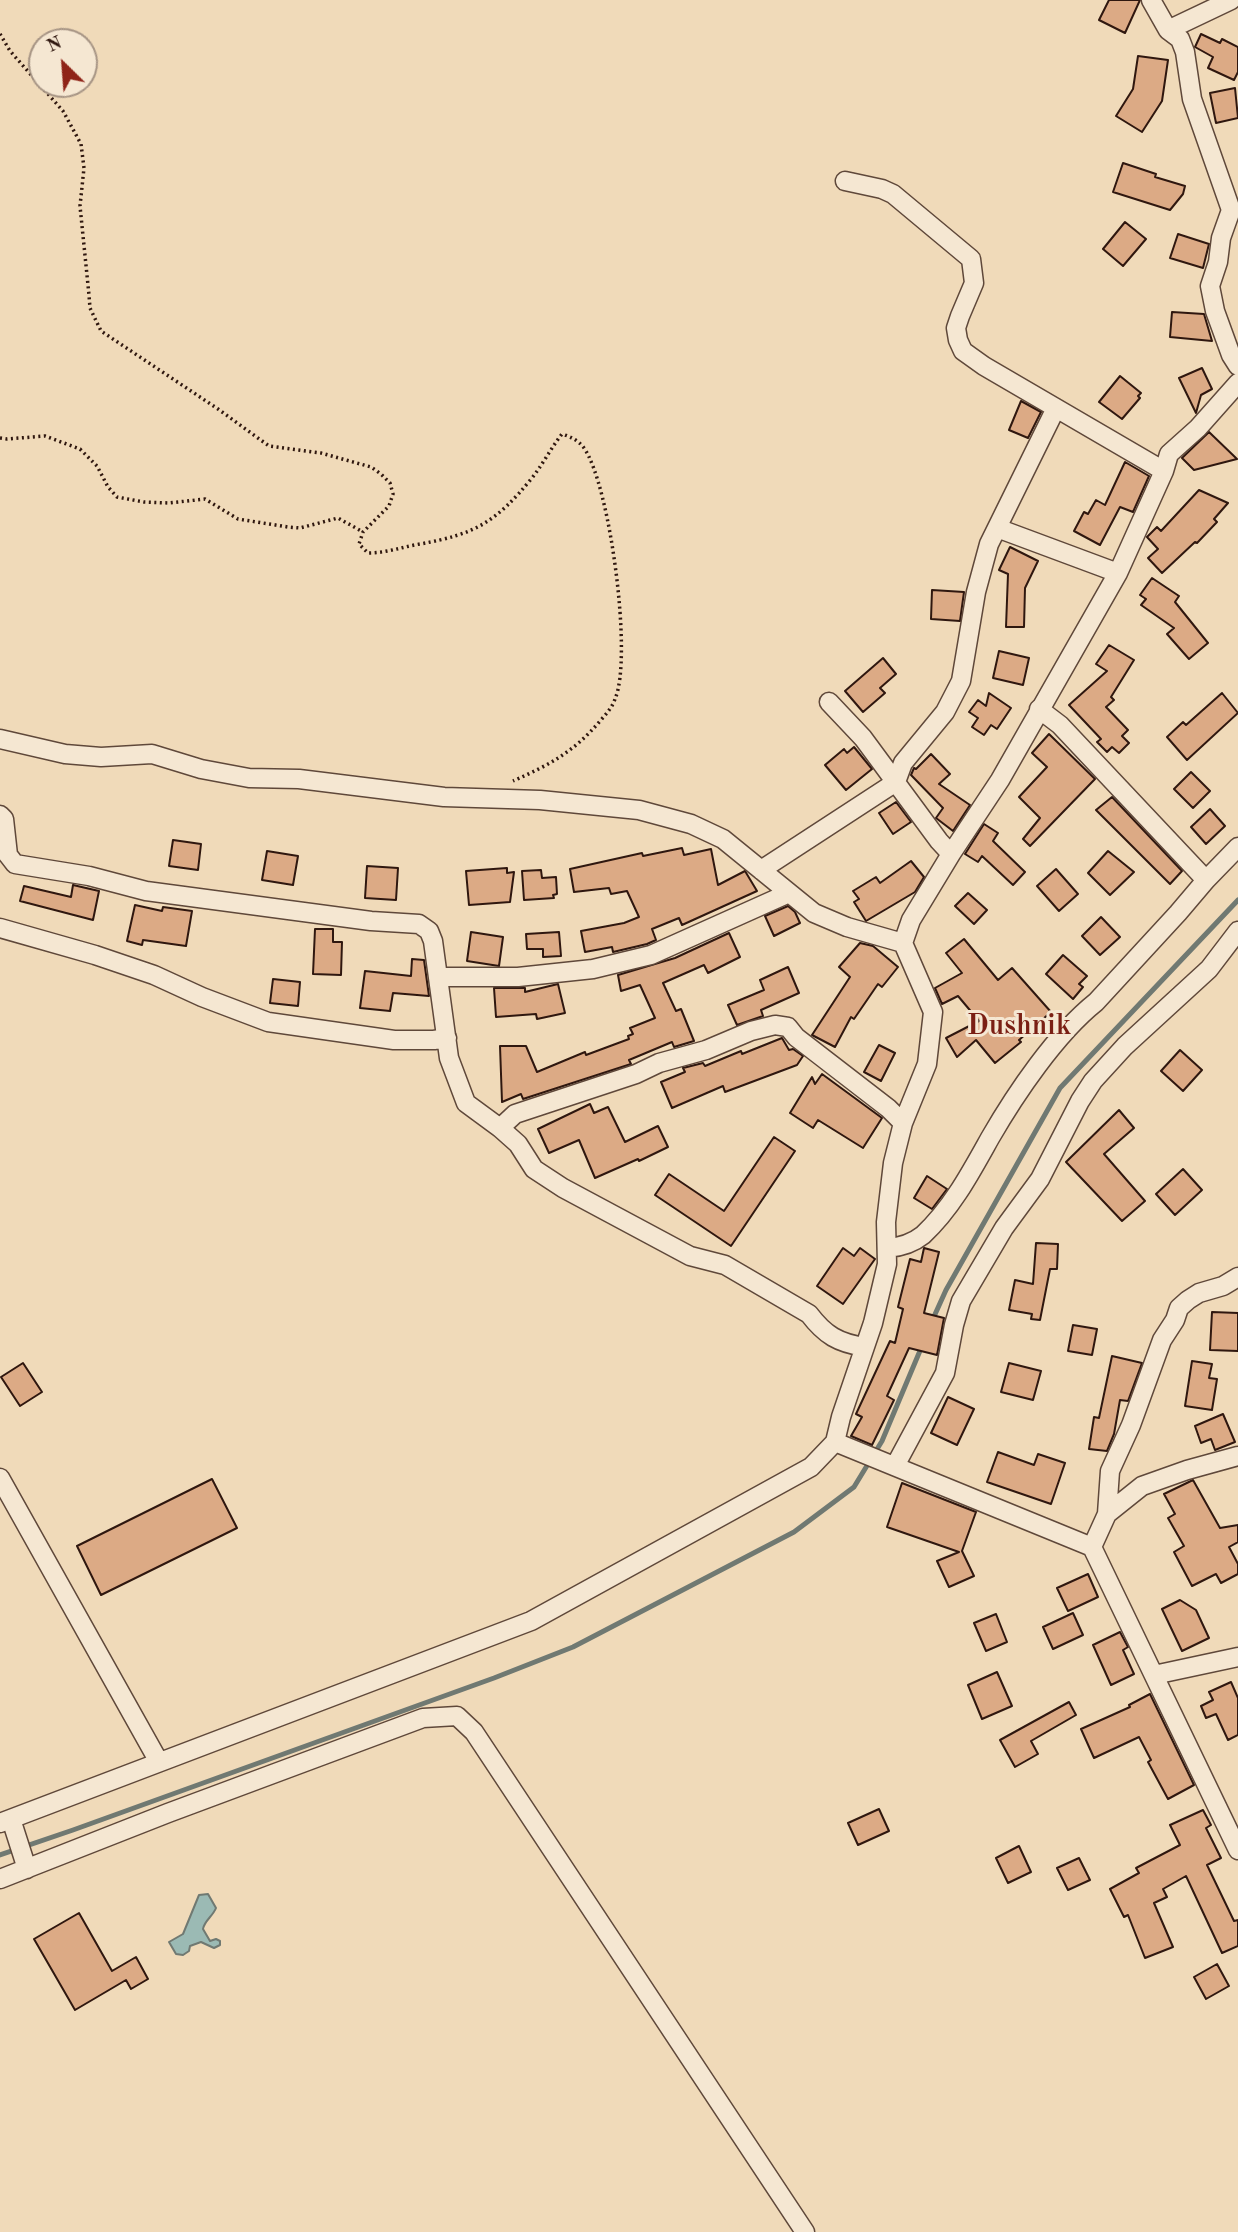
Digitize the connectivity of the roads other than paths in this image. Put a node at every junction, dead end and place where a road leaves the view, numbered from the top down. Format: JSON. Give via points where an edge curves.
{"nodes":[{"id":1,"x":1152,"y":0,"type":"edge"},
{"id":2,"x":1231,"y":0,"type":"edge"},
{"id":3,"x":1168,"y":30,"type":"junction"},
{"id":4,"x":845,"y":181,"type":"dead end"},
{"id":5,"x":1238,"y":366,"type":"edge"},
{"id":6,"x":1238,"y":383,"type":"edge"},
{"id":7,"x":1056,"y":408,"type":"junction"},
{"id":8,"x":1164,"y":471,"type":"junction"},
{"id":9,"x":997,"y":528,"type":"junction"},
{"id":10,"x":1118,"y":573,"type":"junction"},
{"id":11,"x":829,"y":702,"type":"dead end"},
{"id":12,"x":1039,"y":709,"type":"junction"},
{"id":13,"x":0,"y":739,"type":"edge"},
{"id":14,"x":896,"y":782,"type":"junction"},
{"id":15,"x":0,"y":815,"type":"edge"},
{"id":16,"x":1238,"y":847,"type":"edge"},
{"id":17,"x":951,"y":854,"type":"junction"},
{"id":18,"x":761,"y":870,"type":"junction"},
{"id":19,"x":1206,"y":880,"type":"junction"},
{"id":20,"x":787,"y":894,"type":"junction"},
{"id":21,"x":0,"y":928,"type":"edge"},
{"id":22,"x":1238,"y":931,"type":"edge"},
{"id":23,"x":903,"y":943,"type":"junction"},
{"id":24,"x":440,"y":977,"type":"junction"},
{"id":25,"x":447,"y":1038,"type":"junction"},
{"id":26,"x":903,"y":1123,"type":"junction"},
{"id":27,"x":500,"y":1128,"type":"junction"},
{"id":28,"x":888,"y":1248,"type":"junction"},
{"id":29,"x":1238,"y":1277,"type":"edge"},
{"id":30,"x":865,"y":1347,"type":"junction"},
{"id":31,"x":835,"y":1442,"type":"junction"},
{"id":32,"x":1238,"y":1456,"type":"edge"},
{"id":33,"x":889,"y":1464,"type":"junction"},
{"id":34,"x":0,"y":1478,"type":"edge"},
{"id":35,"x":1107,"y":1514,"type":"junction"},
{"id":36,"x":1092,"y":1547,"type":"junction"},
{"id":37,"x":1238,"y":1657,"type":"edge"},
{"id":38,"x":1154,"y":1675,"type":"junction"},
{"id":39,"x":159,"y":1762,"type":"junction"},
{"id":40,"x":6,"y":1821,"type":"edge"},
{"id":41,"x":1238,"y":1850,"type":"edge"},
{"id":42,"x":25,"y":1864,"type":"junction"},
{"id":43,"x":0,"y":1879,"type":"edge"},
{"id":44,"x":805,"y":2232,"type":"edge"}],
"edges":[{"from":1,"to":3,"type":"street"},
{"from":2,"to":3,"type":"street"},
{"from":3,"to":5,"type":"street","via":[[1180,39],[1185,52],[1192,99],[1231,210],[1210,286]]},
{"from":4,"to":7,"type":"street","via":[[893,194],[971,259],[974,283],[956,328],[963,351]]},
{"from":6,"to":8,"type":"street","via":[[1169,454]]},
{"from":7,"to":8,"type":"street"},
{"from":7,"to":9,"type":"street"},
{"from":8,"to":10,"type":"street"},
{"from":9,"to":10,"type":"street"},
{"from":9,"to":14,"type":"street","via":[[981,570],[961,681],[945,712],[903,763]]},
{"from":10,"to":12,"type":"street"},
{"from":11,"to":14,"type":"street"},
{"from":12,"to":17,"type":"street"},
{"from":12,"to":19,"type":"street","via":[[1060,725]]},
{"from":13,"to":18,"type":"street","via":[[65,754],[152,754],[249,778],[639,810],[691,824],[723,839]]},
{"from":14,"to":17,"type":"street"},
{"from":14,"to":18,"type":"street"},
{"from":15,"to":24,"type":"street","via":[[8,855],[15,864],[146,891],[371,921],[419,923],[433,941]]},
{"from":16,"to":19,"type":"street"},
{"from":17,"to":23,"type":"street","via":[[911,920]]},
{"from":18,"to":20,"type":"street"},
{"from":19,"to":28,"type":"street","via":[[1031,1075],[938,1219],[921,1237]]},
{"from":20,"to":23,"type":"street","via":[[825,919]]},
{"from":20,"to":24,"type":"street","via":[[651,955],[593,969],[518,977]]},
{"from":21,"to":25,"type":"street","via":[[153,975],[268,1022],[394,1040]]},
{"from":22,"to":33,"type":"street","via":[[1209,970],[1125,1045],[1093,1081],[1040,1179],[1004,1228],[961,1301],[945,1373]]},
{"from":23,"to":26,"type":"street","via":[[933,1012],[927,1064]]},
{"from":24,"to":25,"type":"street"},
{"from":25,"to":27,"type":"street","via":[[449,1058],[466,1103]]},
{"from":26,"to":27,"type":"street","via":[[788,1027],[775,1025],[515,1114]]},
{"from":26,"to":28,"type":"street","via":[[893,1163],[886,1222]]},
{"from":27,"to":30,"type":"street","via":[[534,1169],[563,1188],[690,1256],[725,1265],[809,1314],[844,1344]]},
{"from":28,"to":30,"type":"street"},
{"from":29,"to":35,"type":"street","via":[[1188,1300],[1161,1340],[1110,1471]]},
{"from":30,"to":31,"type":"street"},
{"from":31,"to":33,"type":"street"},
{"from":31,"to":39,"type":"street","via":[[811,1467],[531,1621]]},
{"from":32,"to":35,"type":"street","via":[[1142,1486]]},
{"from":33,"to":36,"type":"street"},
{"from":34,"to":39,"type":"street"},
{"from":35,"to":36,"type":"street"},
{"from":36,"to":38,"type":"street"},
{"from":37,"to":38,"type":"street"},
{"from":38,"to":41,"type":"street"},
{"from":39,"to":40,"type":"street"},
{"from":40,"to":42,"type":"street","via":[[17,1836]]},
{"from":42,"to":43,"type":"street"},
{"from":42,"to":44,"type":"street","via":[[424,1718],[457,1716],[474,1732]]}]}
